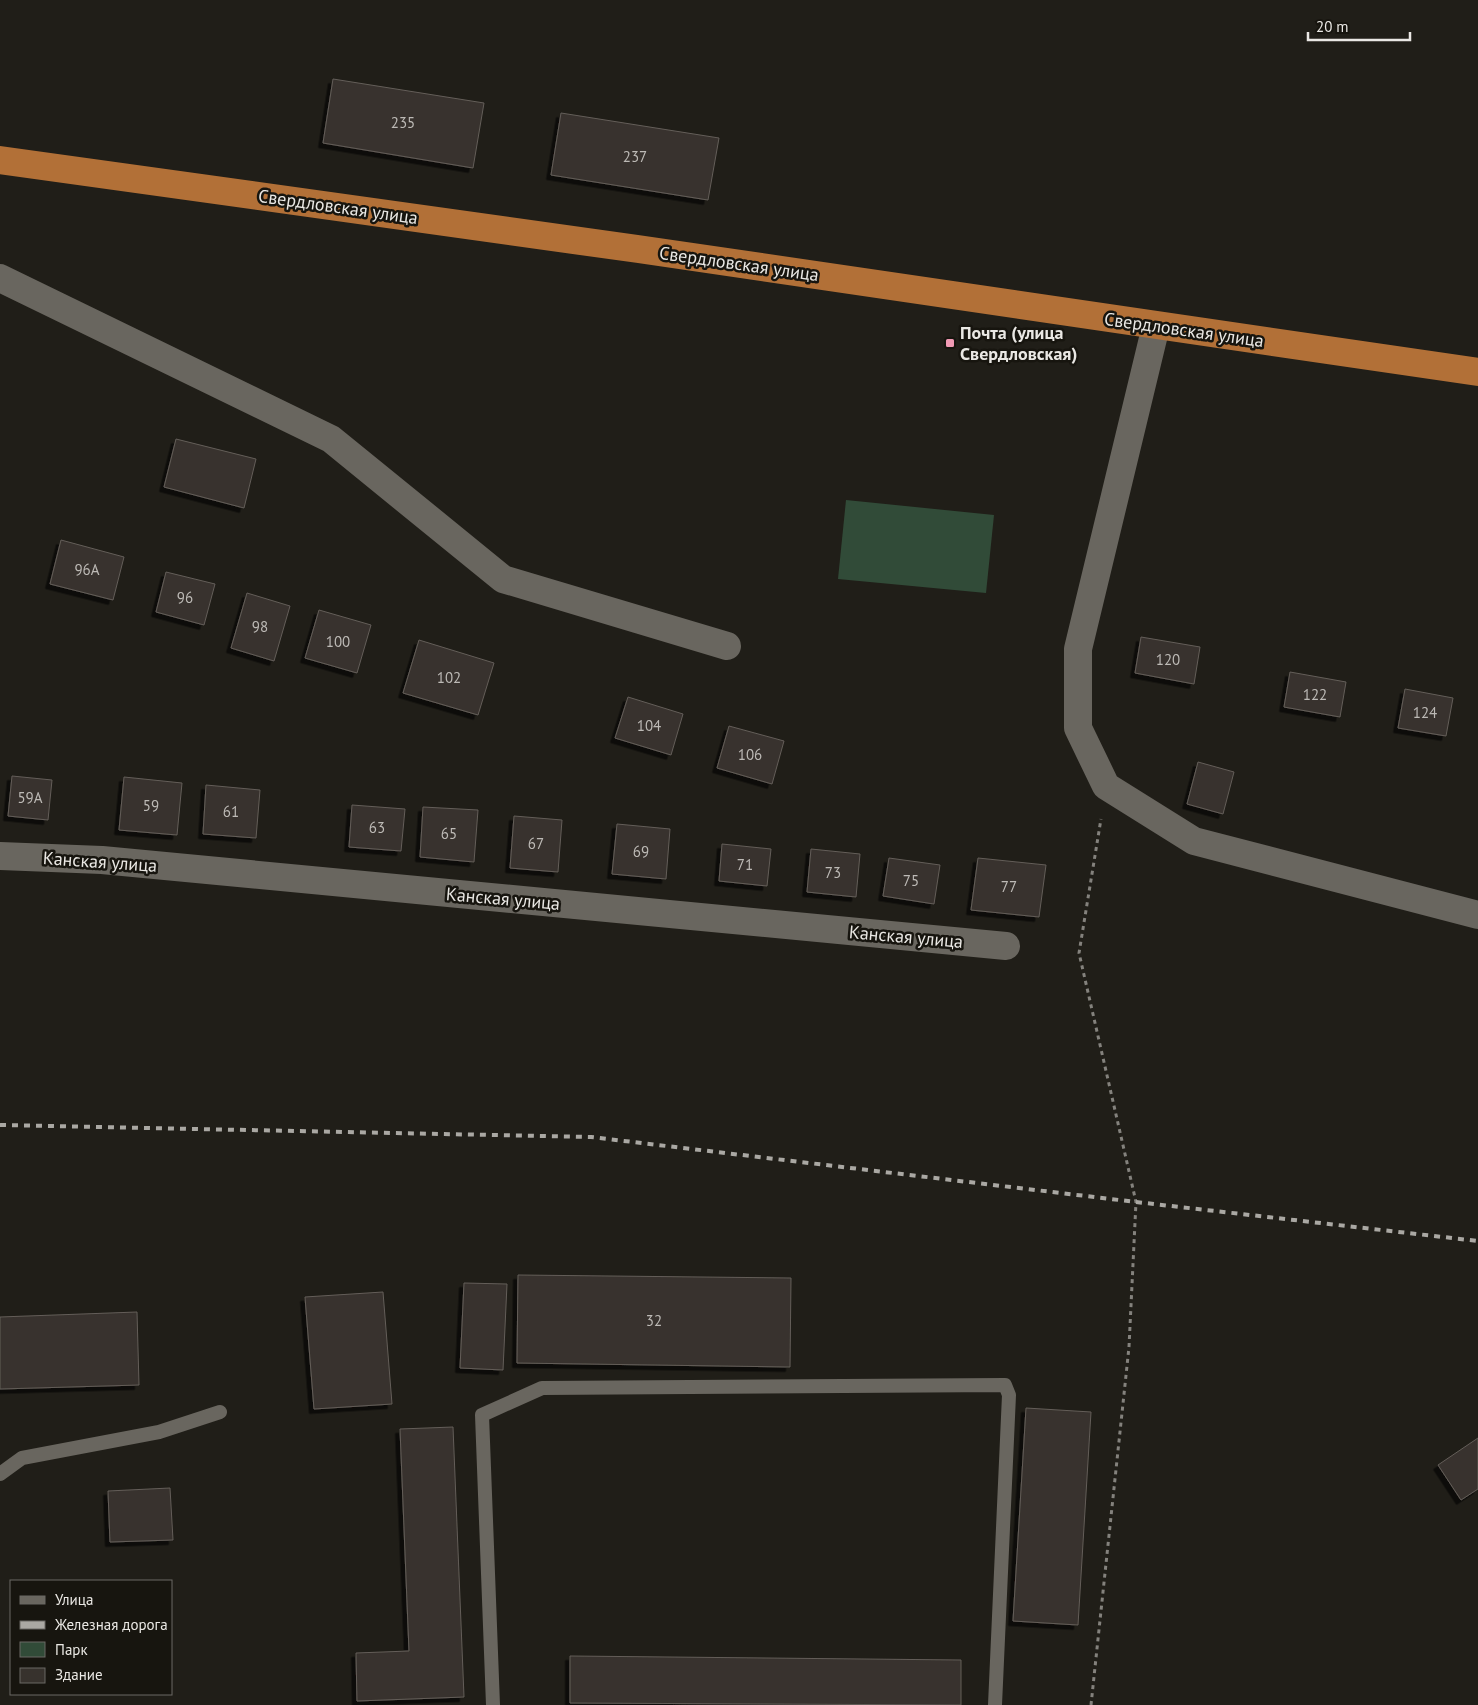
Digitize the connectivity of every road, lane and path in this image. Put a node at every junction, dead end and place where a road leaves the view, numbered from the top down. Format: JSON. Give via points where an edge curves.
{"nodes":[{"id":1,"x":0,"y":160,"type":"edge"},
{"id":2,"x":0,"y":278,"type":"edge"},
{"id":3,"x":1156,"y":326,"type":"junction"},
{"id":4,"x":1478,"y":372,"type":"edge"},
{"id":5,"x":726,"y":646,"type":"dead end"},
{"id":6,"x":1106,"y":786,"type":"junction"},
{"id":7,"x":0,"y":856,"type":"edge"},
{"id":8,"x":1478,"y":915,"type":"edge"},
{"id":9,"x":1006,"y":946,"type":"dead end"},
{"id":10,"x":220,"y":1412,"type":"dead end"},
{"id":11,"x":0,"y":1474,"type":"edge"},
{"id":12,"x":493,"y":1705,"type":"edge"},
{"id":13,"x":995,"y":1705,"type":"edge"},
{"id":14,"x":1091,"y":1705,"type":"edge"}],
"edges":[{"from":1,"to":3,"type":"highway","name":"Свердловская улица"},
{"from":2,"to":5,"type":"street","via":[[331,439],[503,579]]},
{"from":3,"to":4,"type":"highway","name":"Свердловская улица"},
{"from":3,"to":6,"type":"street","via":[[1078,649],[1078,728]]},
{"from":6,"to":8,"type":"street","via":[[1194,841]]},
{"from":6,"to":14,"type":"path","via":[[1079,953],[1136,1202],[1129,1347]]},
{"from":7,"to":9,"type":"street","name":"Канская улица","via":[[112,861]]},
{"from":10,"to":11,"type":"lane","via":[[159,1432],[22,1458]]},
{"from":12,"to":13,"type":"lane","via":[[482,1415],[542,1388],[1005,1385],[1009,1396]]}]}
